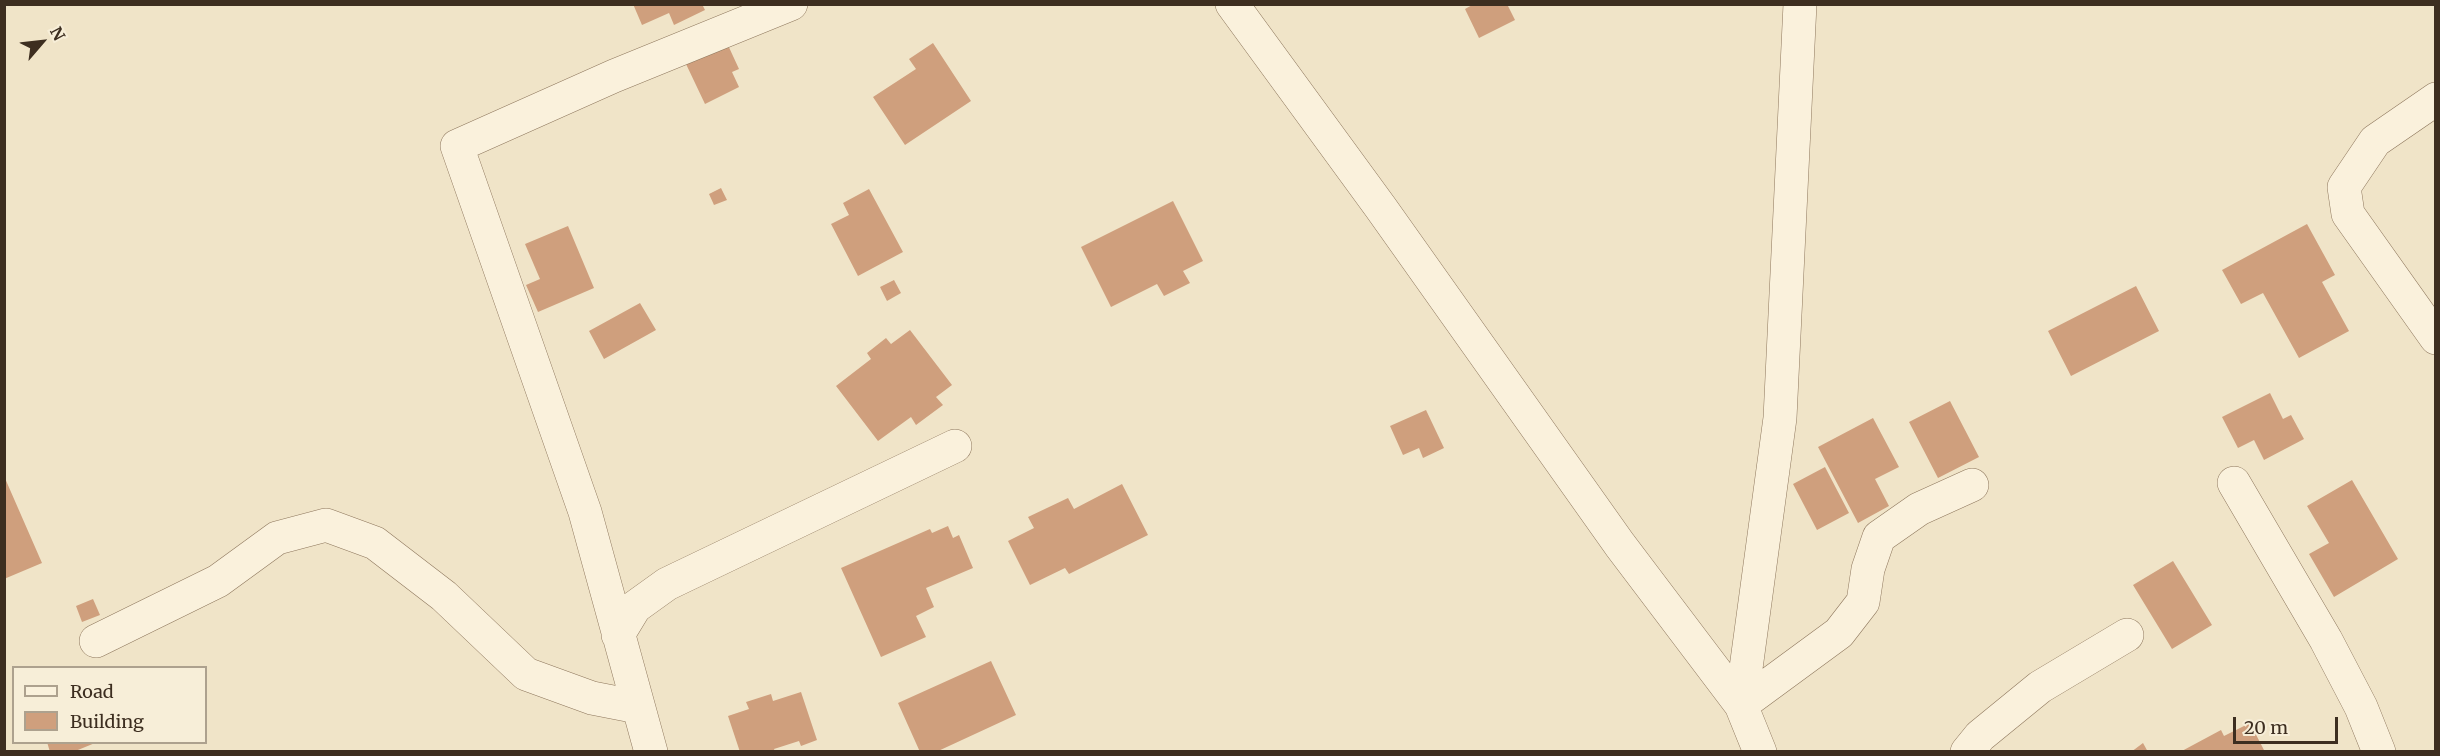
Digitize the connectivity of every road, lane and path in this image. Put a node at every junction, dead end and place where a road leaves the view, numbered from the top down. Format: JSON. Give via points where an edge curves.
{"nodes":[{"id":1,"x":791,"y":4,"type":"edge"},
{"id":2,"x":1232,"y":4,"type":"edge"},
{"id":3,"x":1800,"y":4,"type":"edge"},
{"id":4,"x":2436,"y":99,"type":"edge"},
{"id":5,"x":2436,"y":338,"type":"edge"},
{"id":6,"x":955,"y":446,"type":"dead end"},
{"id":7,"x":2234,"y":483,"type":"dead end"},
{"id":8,"x":1972,"y":484,"type":"dead end"},
{"id":9,"x":618,"y":635,"type":"junction"},
{"id":10,"x":2127,"y":635,"type":"dead end"},
{"id":11,"x":96,"y":641,"type":"dead end"},
{"id":12,"x":1741,"y":705,"type":"junction"},
{"id":13,"x":638,"y":707,"type":"junction"},
{"id":14,"x":651,"y":752,"type":"edge"},
{"id":15,"x":1760,"y":752,"type":"edge"},
{"id":16,"x":1967,"y":752,"type":"edge"},
{"id":17,"x":2379,"y":752,"type":"edge"}],
"edges":[{"from":1,"to":9,"type":"street","via":[[457,146],[585,512]]},
{"from":2,"to":12,"type":"street","via":[[1382,207],[1620,544]]},
{"from":3,"to":12,"type":"street","via":[[1780,418]]},
{"from":4,"to":5,"type":"street","via":[[2375,141],[2344,187],[2348,214]]},
{"from":6,"to":9,"type":"street","via":[[667,584],[634,607]]},
{"from":7,"to":17,"type":"street","via":[[2326,640]]},
{"from":8,"to":12,"type":"street","via":[[1919,509],[1879,537],[1868,569],[1863,602],[1839,633]]},
{"from":9,"to":13,"type":"street"},
{"from":10,"to":16,"type":"street","via":[[2040,687],[1980,736]]},
{"from":11,"to":13,"type":"street","via":[[218,581],[277,538],[326,525],[375,543],[444,596],[526,674],[592,698]]},
{"from":12,"to":15,"type":"street"},
{"from":13,"to":14,"type":"street"}]}
